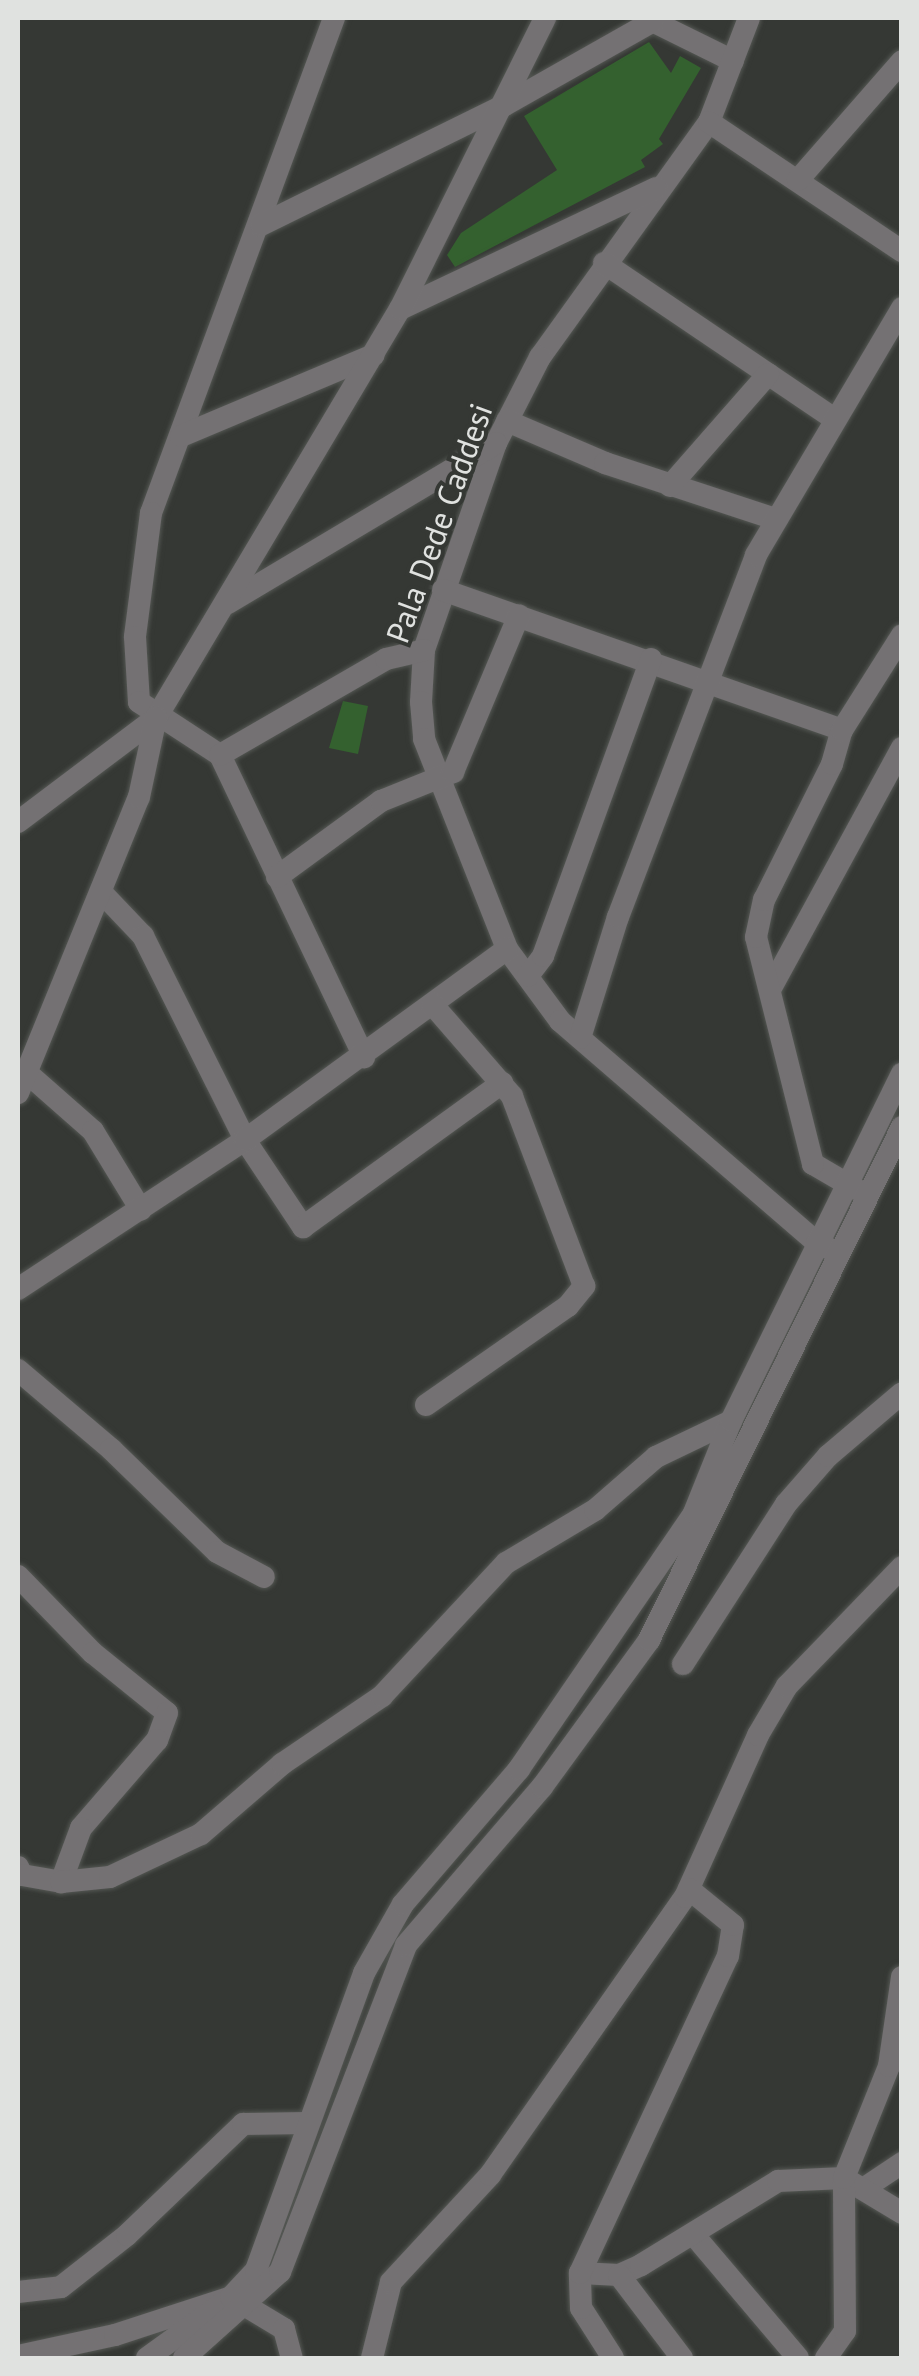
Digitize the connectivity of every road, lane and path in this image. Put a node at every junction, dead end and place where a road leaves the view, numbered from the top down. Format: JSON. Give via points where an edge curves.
{"nodes":[{"id":1,"x":545,"y":18,"type":"edge"},
{"id":2,"x":749,"y":18,"type":"edge"},
{"id":3,"x":649,"y":19,"type":"edge"},
{"id":4,"x":339,"y":21,"type":"edge"},
{"id":5,"x":733,"y":61,"type":"junction"},
{"id":6,"x":902,"y":61,"type":"edge"},
{"id":7,"x":503,"y":106,"type":"junction"},
{"id":8,"x":709,"y":122,"type":"junction"},
{"id":9,"x":798,"y":180,"type":"junction"},
{"id":10,"x":659,"y":186,"type":"junction"},
{"id":11,"x":261,"y":224,"type":"junction"},
{"id":12,"x":902,"y":251,"type":"edge"},
{"id":13,"x":604,"y":263,"type":"junction"},
{"id":14,"x":902,"y":308,"type":"edge"},
{"id":15,"x":400,"y":309,"type":"junction"},
{"id":16,"x":374,"y":354,"type":"junction"},
{"id":17,"x":768,"y":374,"type":"junction"},
{"id":18,"x":833,"y":418,"type":"junction"},
{"id":19,"x":507,"y":421,"type":"junction"},
{"id":20,"x":181,"y":436,"type":"junction"},
{"id":21,"x":496,"y":443,"type":"junction"},
{"id":22,"x":670,"y":486,"type":"junction"},
{"id":23,"x":772,"y":518,"type":"junction"},
{"id":24,"x":444,"y":590,"type":"junction"},
{"id":25,"x":226,"y":604,"type":"junction"},
{"id":26,"x":519,"y":615,"type":"junction"},
{"id":27,"x":902,"y":635,"type":"edge"},
{"id":28,"x":424,"y":650,"type":"junction"},
{"id":29,"x":651,"y":659,"type":"junction"},
{"id":30,"x":710,"y":681,"type":"junction"},
{"id":31,"x":156,"y":718,"type":"junction"},
{"id":32,"x":842,"y":730,"type":"junction"},
{"id":33,"x":902,"y":748,"type":"edge"},
{"id":34,"x":220,"y":755,"type":"junction"},
{"id":35,"x":440,"y":780,"type":"junction"},
{"id":36,"x":18,"y":822,"type":"edge"},
{"id":37,"x":277,"y":877,"type":"junction"},
{"id":38,"x":103,"y":894,"type":"junction"},
{"id":39,"x":507,"y":950,"type":"junction"},
{"id":40,"x":528,"y":976,"type":"junction"},
{"id":41,"x":772,"y":986,"type":"junction"},
{"id":42,"x":433,"y":1005,"type":"junction"},
{"id":43,"x":580,"y":1038,"type":"junction"},
{"id":44,"x":364,"y":1057,"type":"junction"},
{"id":45,"x":902,"y":1074,"type":"edge"},
{"id":46,"x":22,"y":1082,"type":"edge"},
{"id":47,"x":502,"y":1083,"type":"junction"},
{"id":48,"x":902,"y":1127,"type":"edge"},
{"id":49,"x":245,"y":1140,"type":"junction"},
{"id":50,"x":846,"y":1184,"type":"junction"},
{"id":51,"x":868,"y":1194,"type":"junction"},
{"id":52,"x":140,"y":1210,"type":"junction"},
{"id":53,"x":827,"y":1248,"type":"junction"},
{"id":54,"x":18,"y":1290,"type":"edge"},
{"id":55,"x":18,"y":1370,"type":"edge"},
{"id":56,"x":902,"y":1393,"type":"edge"},
{"id":57,"x":426,"y":1405,"type":"dead end"},
{"id":58,"x":731,"y":1420,"type":"junction"},
{"id":59,"x":902,"y":1567,"type":"edge"},
{"id":60,"x":18,"y":1576,"type":"edge"},
{"id":61,"x":264,"y":1577,"type":"dead end"},
{"id":62,"x":683,"y":1664,"type":"dead end"},
{"id":63,"x":18,"y":1867,"type":"edge"},
{"id":64,"x":62,"y":1882,"type":"junction"},
{"id":65,"x":689,"y":1889,"type":"junction"},
{"id":66,"x":902,"y":1977,"type":"edge"},
{"id":67,"x":306,"y":2124,"type":"junction"},
{"id":68,"x":902,"y":2163,"type":"edge"},
{"id":69,"x":853,"y":2184,"type":"junction"},
{"id":70,"x":902,"y":2213,"type":"edge"},
{"id":71,"x":693,"y":2234,"type":"junction"},
{"id":72,"x":580,"y":2272,"type":"junction"},
{"id":73,"x":618,"y":2275,"type":"junction"},
{"id":74,"x":18,"y":2292,"type":"edge"},
{"id":75,"x":238,"y":2302,"type":"junction"},
{"id":76,"x":18,"y":2356,"type":"edge"},
{"id":77,"x":147,"y":2358,"type":"edge"},
{"id":78,"x":184,"y":2358,"type":"edge"},
{"id":79,"x":292,"y":2358,"type":"edge"},
{"id":80,"x":372,"y":2358,"type":"edge"},
{"id":81,"x":612,"y":2358,"type":"edge"},
{"id":82,"x":682,"y":2358,"type":"edge"},
{"id":83,"x":798,"y":2358,"type":"edge"},
{"id":84,"x":826,"y":2358,"type":"edge"}],
"edges":[{"from":1,"to":7,"type":"street"},
{"from":2,"to":5,"type":"street","name":"Pala Dede Caddesi"},
{"from":3,"to":5,"type":"street"},
{"from":3,"to":7,"type":"street"},
{"from":4,"to":11,"type":"street"},
{"from":5,"to":8,"type":"street","name":"Pala Dede Caddesi"},
{"from":6,"to":9,"type":"street"},
{"from":7,"to":11,"type":"street"},
{"from":7,"to":15,"type":"street"},
{"from":8,"to":9,"type":"street"},
{"from":8,"to":10,"type":"street","name":"Pala Dede Caddesi"},
{"from":9,"to":12,"type":"street"},
{"from":10,"to":13,"type":"street","name":"Pala Dede Caddesi"},
{"from":10,"to":15,"type":"street"},
{"from":11,"to":20,"type":"street"},
{"from":13,"to":17,"type":"street"},
{"from":13,"to":19,"type":"street","name":"Pala Dede Caddesi"},
{"from":14,"to":18,"type":"street"},
{"from":15,"to":16,"type":"street"},
{"from":16,"to":20,"type":"street"},
{"from":16,"to":25,"type":"street"},
{"from":17,"to":18,"type":"street"},
{"from":17,"to":22,"type":"street"},
{"from":18,"to":23,"type":"street"},
{"from":19,"to":21,"type":"street","name":"Pala Dede Caddesi"},
{"from":19,"to":22,"type":"street"},
{"from":20,"to":31,"type":"street","via":[[151,513],[135,637],[137,693]]},
{"from":21,"to":24,"type":"street","name":"Pala Dede Caddesi"},
{"from":21,"to":25,"type":"street"},
{"from":22,"to":23,"type":"street"},
{"from":23,"to":30,"type":"street"},
{"from":24,"to":26,"type":"street"},
{"from":24,"to":28,"type":"street","name":"Pala Dede Caddesi"},
{"from":25,"to":31,"type":"street"},
{"from":26,"to":29,"type":"street"},
{"from":26,"to":35,"type":"street","via":[[456,767]]},
{"from":27,"to":32,"type":"street"},
{"from":28,"to":34,"type":"street","via":[[386,659]]},
{"from":28,"to":35,"type":"street","name":"Pala Dede Caddesi","via":[[424,739]]},
{"from":29,"to":30,"type":"street"},
{"from":29,"to":40,"type":"street","via":[[543,956]]},
{"from":30,"to":32,"type":"street"},
{"from":30,"to":43,"type":"street","via":[[618,917]]},
{"from":31,"to":34,"type":"street"},
{"from":31,"to":36,"type":"street"},
{"from":31,"to":38,"type":"street","via":[[140,796]]},
{"from":32,"to":41,"type":"street","via":[[832,764],[764,900],[756,937]]},
{"from":33,"to":41,"type":"street"},
{"from":34,"to":37,"type":"street"},
{"from":35,"to":37,"type":"street","via":[[381,801]]},
{"from":35,"to":39,"type":"street","name":"Pala Dede Caddesi"},
{"from":37,"to":44,"type":"street"},
{"from":38,"to":46,"type":"street"},
{"from":38,"to":49,"type":"street","via":[[144,936]]},
{"from":39,"to":40,"type":"street","name":"Pala Dede Caddesi"},
{"from":39,"to":42,"type":"street"},
{"from":40,"to":43,"type":"street","name":"Pala Dede Caddesi"},
{"from":41,"to":50,"type":"street","via":[[813,1164]]},
{"from":42,"to":44,"type":"street"},
{"from":42,"to":47,"type":"street"},
{"from":43,"to":53,"type":"street","name":"Pala Dede Caddesi"},
{"from":44,"to":49,"type":"street"},
{"from":45,"to":50,"type":"street"},
{"from":46,"to":52,"type":"street","via":[[94,1131]]},
{"from":47,"to":49,"type":"street","via":[[303,1226]]},
{"from":47,"to":57,"type":"street","via":[[584,1286],[568,1306]]},
{"from":48,"to":51,"type":"street"},
{"from":49,"to":52,"type":"street"},
{"from":50,"to":51,"type":"street"},
{"from":50,"to":53,"type":"street"},
{"from":51,"to":53,"type":"street"},
{"from":52,"to":54,"type":"street"},
{"from":53,"to":58,"type":"street"},
{"from":53,"to":75,"type":"street","via":[[649,1640],[542,1787],[406,1944],[280,2272]]},
{"from":55,"to":61,"type":"street","via":[[217,1552]]},
{"from":56,"to":62,"type":"street","via":[[828,1456],[786,1504]]},
{"from":58,"to":64,"type":"street","via":[[656,1457],[594,1510],[506,1563],[382,1696],[282,1764],[201,1834],[110,1877]]},
{"from":58,"to":67,"type":"street","via":[[683,1529],[519,1770],[404,1904],[364,1973]]},
{"from":59,"to":65,"type":"street","via":[[787,1686]]},
{"from":60,"to":64,"type":"street","via":[[166,1713],[157,1740],[81,1828]]},
{"from":63,"to":64,"type":"street","via":[[22,1875]]},
{"from":65,"to":72,"type":"street","via":[[733,1925],[728,1956]]},
{"from":65,"to":80,"type":"street","via":[[490,2176],[391,2282]]},
{"from":66,"to":69,"type":"street","via":[[889,2066]]},
{"from":67,"to":74,"type":"street","via":[[243,2124],[126,2235],[61,2286]]},
{"from":67,"to":75,"type":"street","via":[[256,2270]]},
{"from":68,"to":69,"type":"street"},
{"from":69,"to":70,"type":"street"},
{"from":69,"to":71,"type":"street","via":[[778,2181]]},
{"from":69,"to":84,"type":"street","via":[[840,2257],[845,2331]]},
{"from":71,"to":73,"type":"street"},
{"from":71,"to":83,"type":"street"},
{"from":72,"to":73,"type":"street"},
{"from":72,"to":81,"type":"street","via":[[581,2308]]},
{"from":73,"to":82,"type":"street"},
{"from":75,"to":76,"type":"street"},
{"from":75,"to":77,"type":"street"},
{"from":75,"to":78,"type":"street"},
{"from":75,"to":79,"type":"street","via":[[284,2329]]}]}
